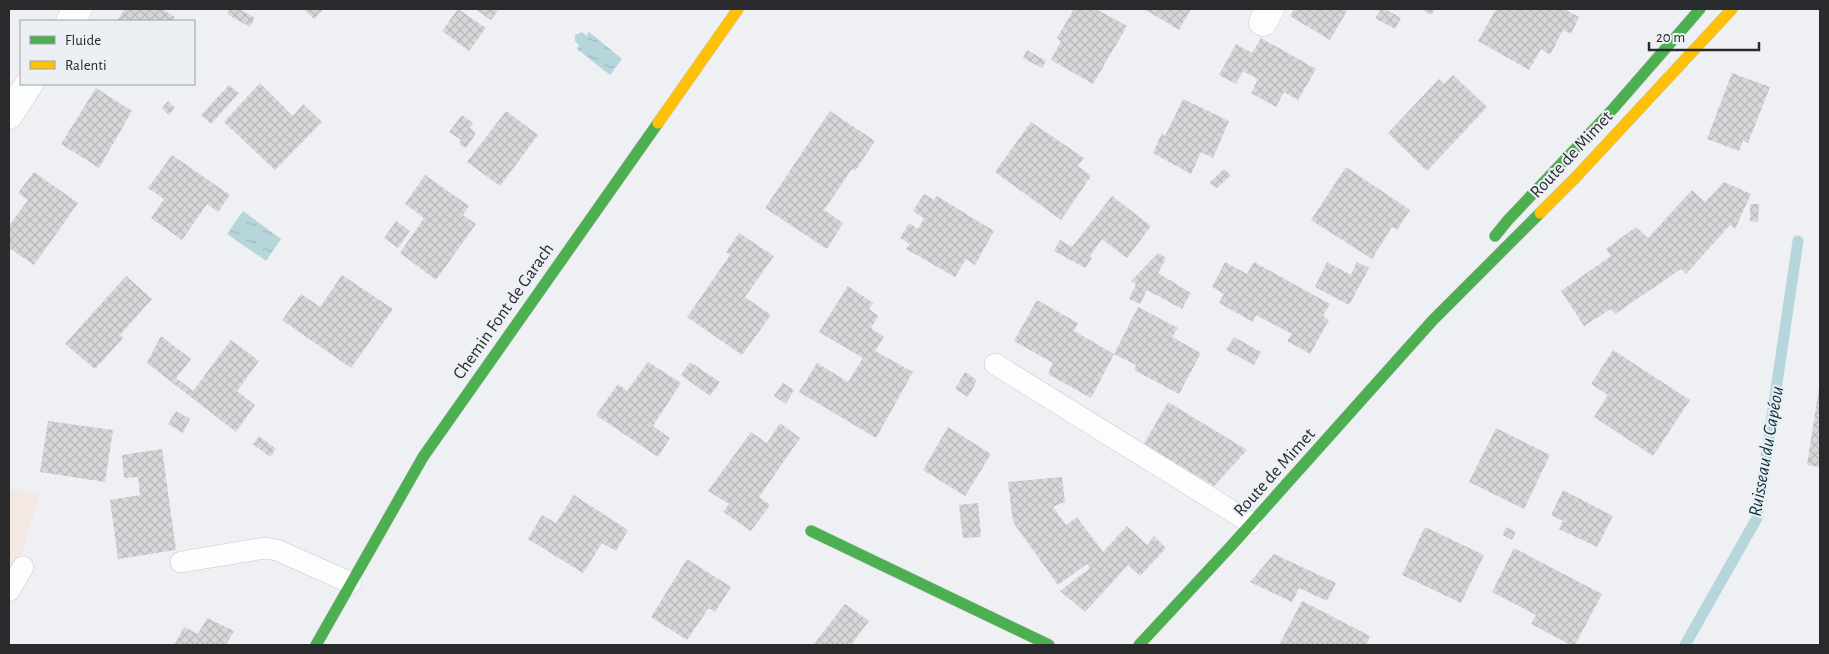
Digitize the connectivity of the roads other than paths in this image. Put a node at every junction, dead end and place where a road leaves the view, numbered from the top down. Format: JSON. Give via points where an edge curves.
{"nodes":[{"id":1,"x":78,"y":9,"type":"edge"},
{"id":2,"x":738,"y":9,"type":"edge"},
{"id":3,"x":1700,"y":9,"type":"edge"},
{"id":4,"x":1732,"y":9,"type":"edge"},
{"id":5,"x":71,"y":20,"type":"edge"},
{"id":6,"x":28,"y":85,"type":"edge"},
{"id":7,"x":9,"y":115,"type":"edge"},
{"id":8,"x":1490,"y":243,"type":"dead end"},
{"id":9,"x":1479,"y":258,"type":"dead end"},
{"id":10,"x":1433,"y":320,"type":"junction"},
{"id":11,"x":995,"y":364,"type":"dead end"},
{"id":12,"x":1251,"y":524,"type":"junction"},
{"id":13,"x":811,"y":531,"type":"dead end"},
{"id":14,"x":181,"y":562,"type":"dead end"},
{"id":15,"x":23,"y":567,"type":"dead end"},
{"id":16,"x":351,"y":583,"type":"junction"},
{"id":17,"x":9,"y":591,"type":"edge"},
{"id":18,"x":316,"y":645,"type":"edge"},
{"id":19,"x":1049,"y":645,"type":"edge"},
{"id":20,"x":1139,"y":645,"type":"edge"}],
"edges":[{"from":1,"to":5,"type":"street"},
{"from":2,"to":16,"type":"street","name":"Chemin Font de Garach","via":[[423,456]]},
{"from":3,"to":8,"type":"street","name":"Route de Mimet"},
{"from":4,"to":10,"type":"street","name":"Route de Mimet","via":[[1576,177]]},
{"from":6,"to":7,"type":"street"},
{"from":9,"to":10,"type":"street","name":"Route de Mimet"},
{"from":10,"to":12,"type":"street","name":"Route de Mimet"},
{"from":11,"to":12,"type":"lane"},
{"from":12,"to":20,"type":"street","name":"Route de Mimet"},
{"from":13,"to":19,"type":"street"},
{"from":14,"to":16,"type":"lane","via":[[265,548],[277,550]]},
{"from":15,"to":17,"type":"lane"},
{"from":16,"to":18,"type":"street","name":"Chemin Font de Garach"}]}
